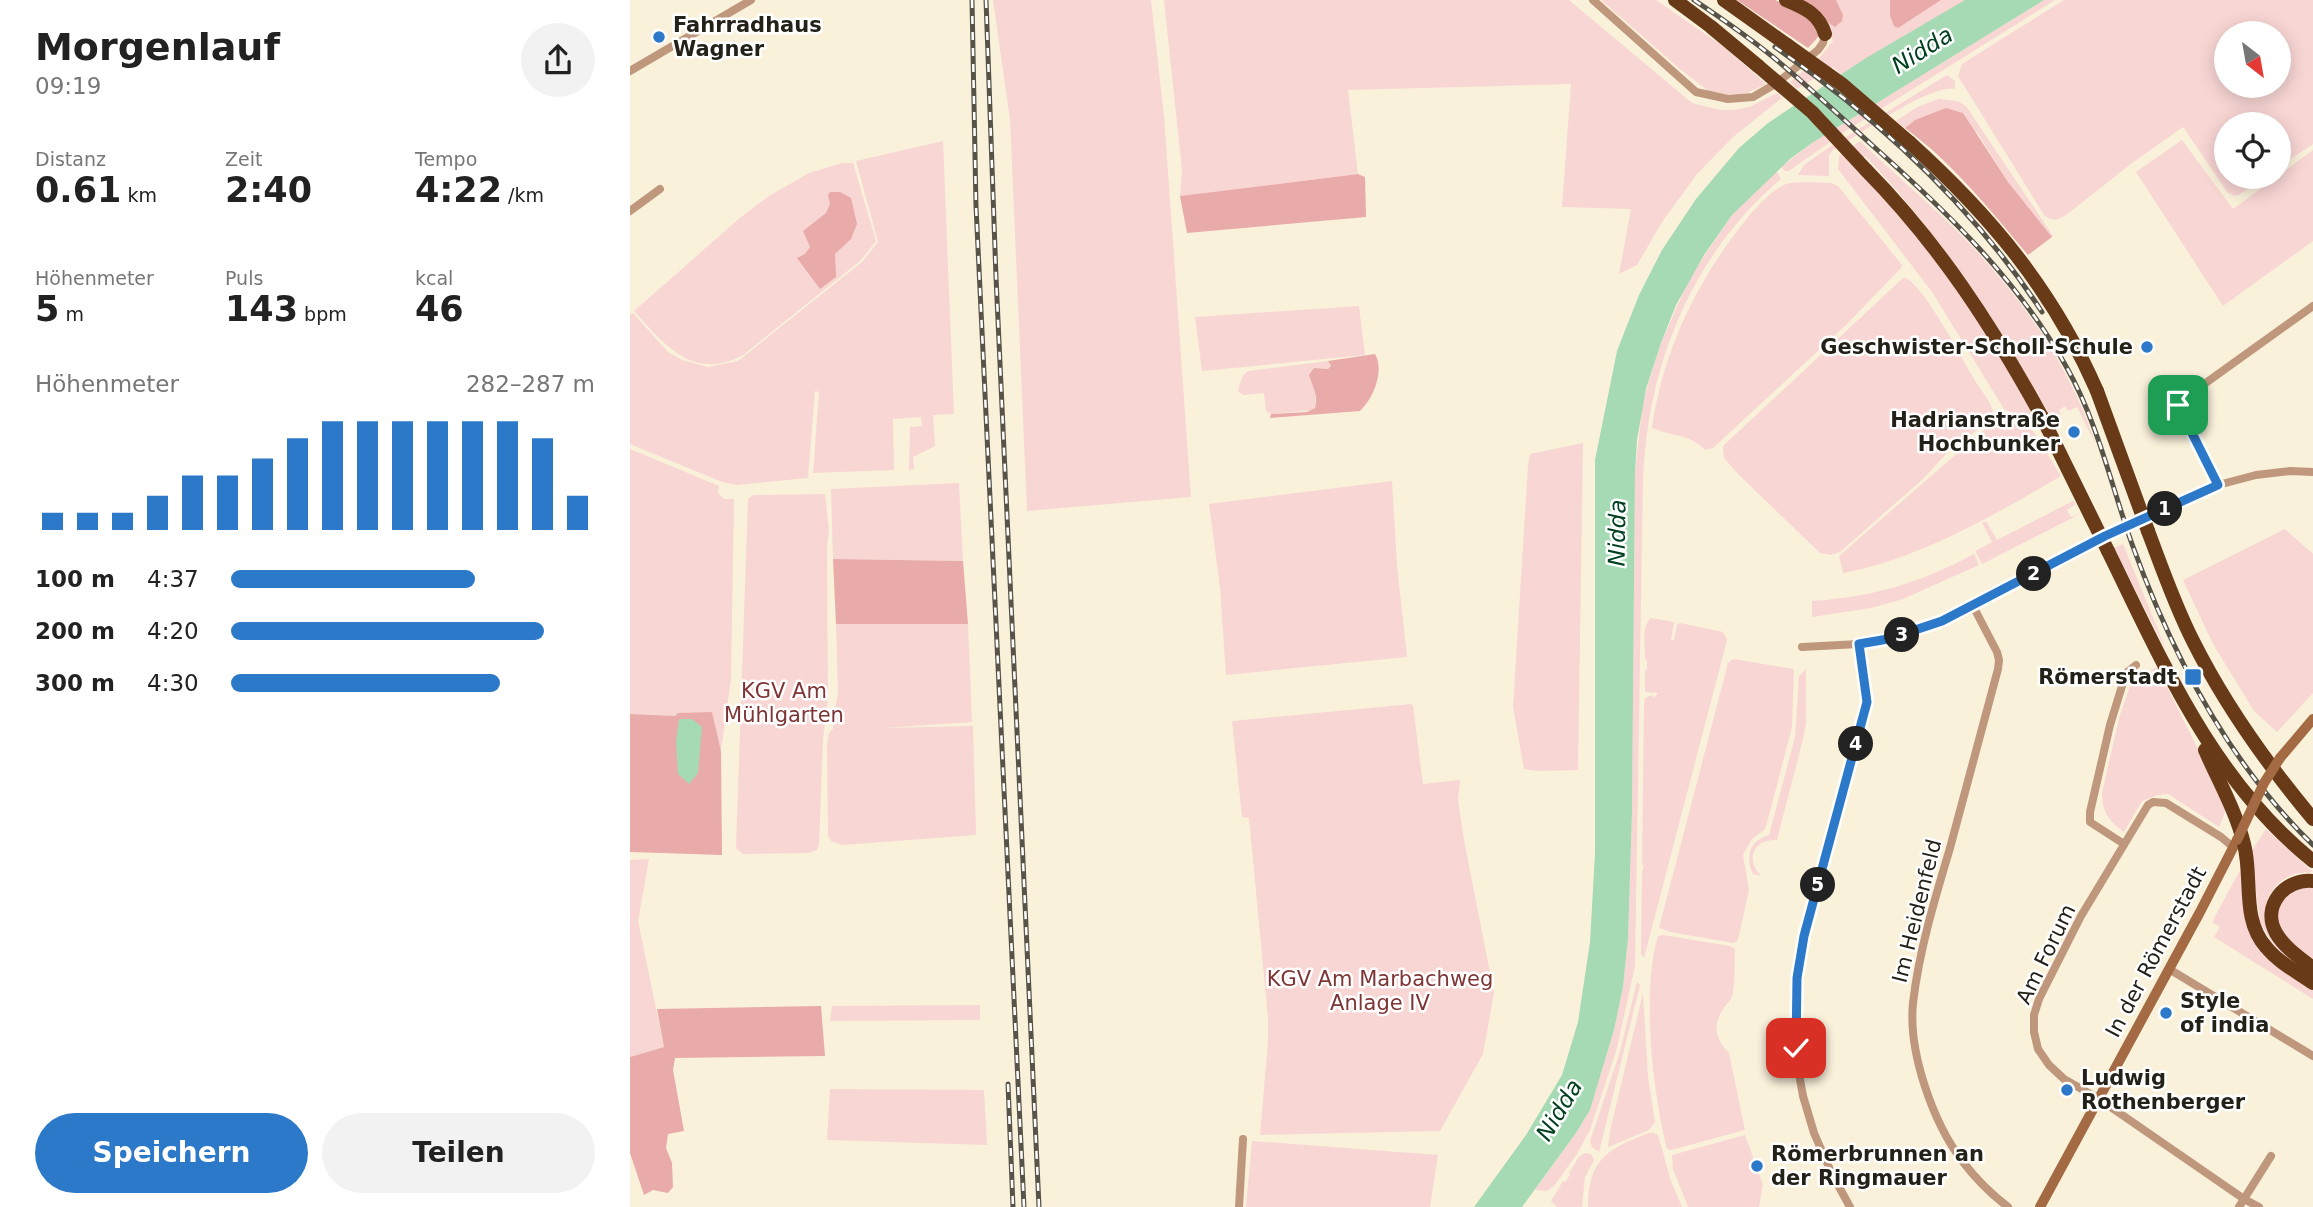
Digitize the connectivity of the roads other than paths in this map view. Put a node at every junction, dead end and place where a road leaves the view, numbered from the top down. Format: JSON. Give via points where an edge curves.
{"nodes":[{"id":1,"x":751,"y":0,"type":"edge"},
{"id":2,"x":1593,"y":0,"type":"edge"},
{"id":3,"x":1675,"y":0,"type":"edge"},
{"id":4,"x":1724,"y":0,"type":"edge"},
{"id":5,"x":1786,"y":0,"type":"edge"},
{"id":6,"x":1825,"y":34,"type":"joint"},
{"id":7,"x":630,"y":71,"type":"edge"},
{"id":8,"x":660,"y":189,"type":"dead end"},
{"id":9,"x":630,"y":211,"type":"edge"},
{"id":10,"x":2313,"y":306,"type":"edge"},
{"id":11,"x":2313,"y":472,"type":"edge"},
{"id":12,"x":2218,"y":485,"type":"junction"},
{"id":13,"x":1972,"y":606,"type":"junction"},
{"id":14,"x":1859,"y":644,"type":"junction"},
{"id":15,"x":1802,"y":647,"type":"dead end"},
{"id":16,"x":2136,"y":665,"type":"dead end"},
{"id":17,"x":2189,"y":713,"type":"junction"},
{"id":18,"x":2313,"y":719,"type":"edge"},
{"id":19,"x":2310,"y":814,"type":"edge"},
{"id":20,"x":2124,"y":844,"type":"junction"},
{"id":21,"x":2235,"y":844,"type":"junction"},
{"id":22,"x":2313,"y":861,"type":"edge"},
{"id":23,"x":2313,"y":881,"type":"edge"},
{"id":24,"x":2313,"y":968,"type":"edge"},
{"id":25,"x":2169,"y":969,"type":"junction"},
{"id":26,"x":2313,"y":983,"type":"edge"},
{"id":27,"x":2313,"y":1056,"type":"edge"},
{"id":28,"x":2099,"y":1099,"type":"junction"},
{"id":29,"x":1243,"y":1139,"type":"dead end"},
{"id":30,"x":2271,"y":1156,"type":"dead end"},
{"id":31,"x":2244,"y":1199,"type":"junction"},
{"id":32,"x":1239,"y":1207,"type":"edge"},
{"id":33,"x":1850,"y":1207,"type":"edge"},
{"id":34,"x":2008,"y":1207,"type":"edge"},
{"id":35,"x":2040,"y":1207,"type":"edge"},
{"id":36,"x":2239,"y":1207,"type":"edge"},
{"id":37,"x":2259,"y":1207,"type":"edge"}],
"edges":[{"from":1,"to":7,"type":"street"},
{"from":2,"to":6,"type":"street","via":[[1696,92],[1728,99],[1753,97],[1777,83],[1818,50]]},
{"from":3,"to":17,"type":"highway","bridge":true,"via":[[1812,112],[1897,201],[1965,289],[2042,417]]},
{"from":4,"to":19,"type":"highway","bridge":true,"via":[[1843,85],[1909,142],[1949,178],[2019,256],[2081,354],[2181,616],[2208,670],[2262,755]]},
{"from":5,"to":6,"type":"highway","via":[[1814,14]]},
{"from":8,"to":9,"type":"street"},
{"from":10,"to":12,"type":"street","via":[[2178,405]]},
{"from":11,"to":12,"type":"street","via":[[2256,475]]},
{"from":12,"to":13,"type":"street","via":[[2105,536]]},
{"from":13,"to":14,"type":"street","via":[[1926,628]]},
{"from":13,"to":34,"type":"street","name":"Im Heidenfeld","via":[[1997,652],[1998,668],[1926,938],[1913,1017],[1919,1067],[1950,1142],[1992,1195]]},
{"from":14,"to":15,"type":"street"},
{"from":14,"to":33,"type":"street","via":[[1867,702],[1804,936],[1796,1026],[1796,1058],[1805,1104],[1822,1154]]},
{"from":16,"to":20,"type":"street","via":[[2126,673],[2090,812],[2091,822]]},
{"from":17,"to":22,"type":"highway","via":[[2256,806]]},
{"from":17,"to":26,"type":"highway","via":[[2244,842],[2256,934],[2271,953]]},
{"from":18,"to":21,"type":"street","name":"In der Römerstadt","bridge":true,"via":[[2264,783]]},
{"from":20,"to":21,"type":"street","name":"Am Forum","via":[[2144,809],[2159,802]]},
{"from":20,"to":28,"type":"street","name":"Am Forum","via":[[2081,916],[2034,1015],[2038,1049],[2049,1065]]},
{"from":21,"to":25,"type":"street","name":"In der Römerstadt"},
{"from":23,"to":24,"type":"highway","via":[[2295,882],[2283,889],[2273,904],[2272,917],[2274,930],[2284,943]]},
{"from":25,"to":27,"type":"street"},
{"from":25,"to":28,"type":"street","name":"In der Römerstadt"},
{"from":28,"to":31,"type":"street","name":"Am Forum"},
{"from":28,"to":35,"type":"street","name":"In der Römerstadt"},
{"from":29,"to":32,"type":"street"},
{"from":30,"to":31,"type":"street"},
{"from":31,"to":36,"type":"street"},
{"from":31,"to":37,"type":"street","name":"Am Forum"}]}
